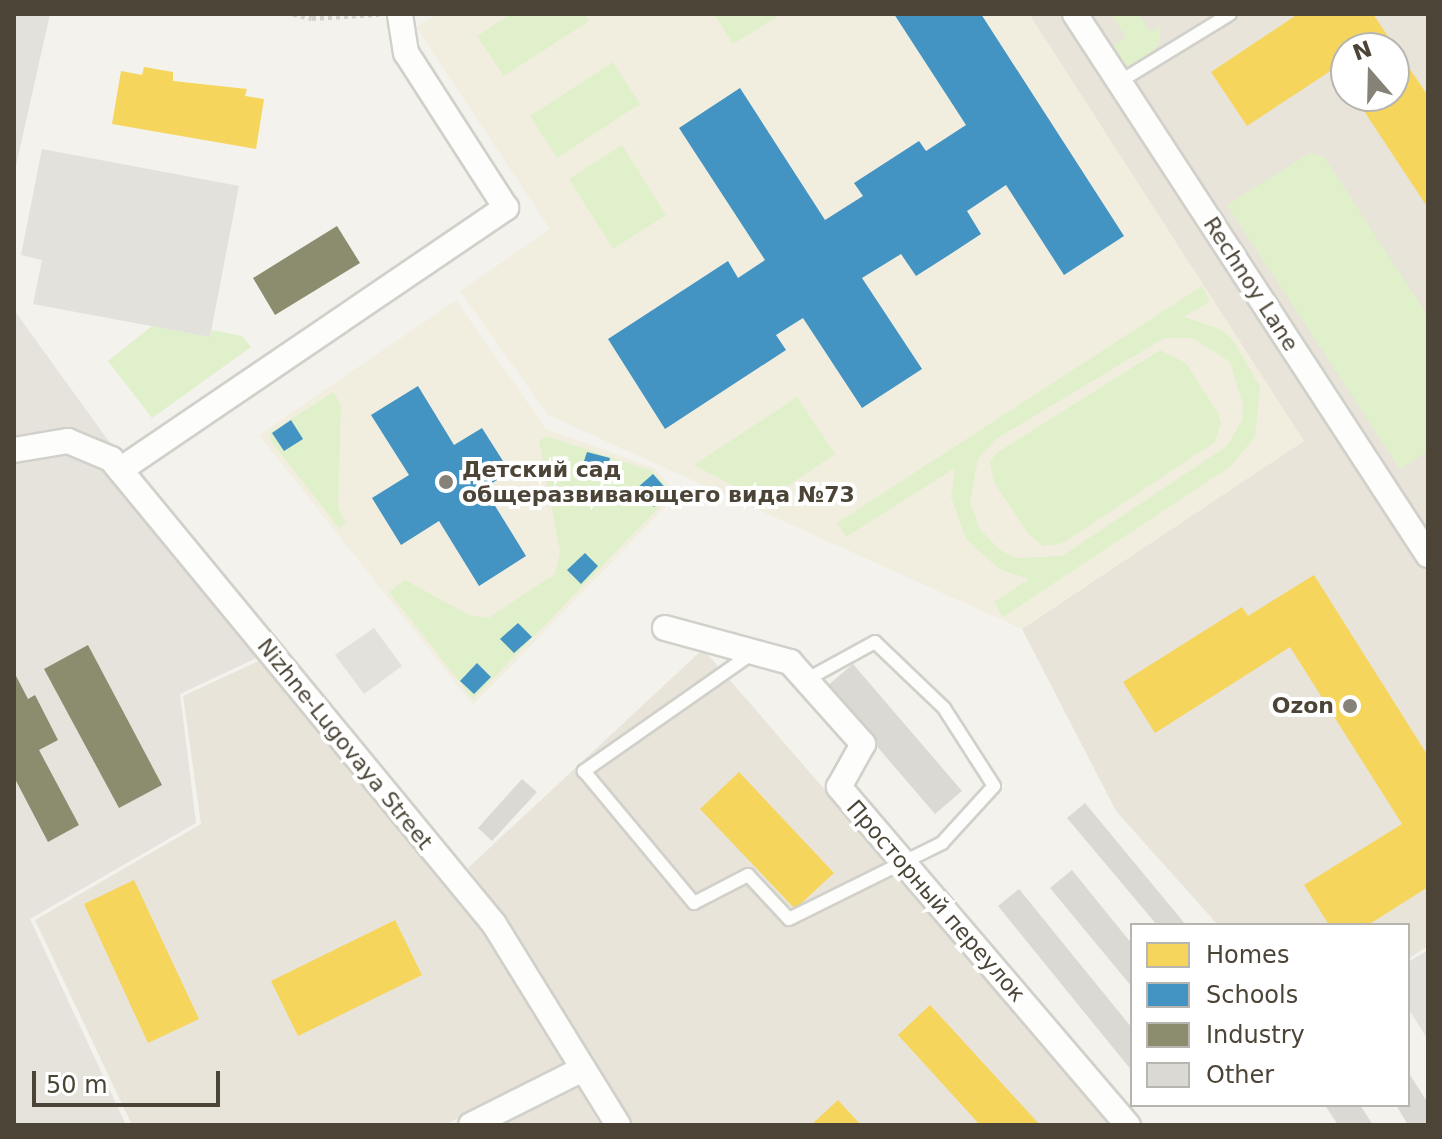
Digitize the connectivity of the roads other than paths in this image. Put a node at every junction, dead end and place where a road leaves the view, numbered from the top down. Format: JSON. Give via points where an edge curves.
{"nodes":[{"id":1,"x":400,"y":14,"type":"edge"},
{"id":2,"x":1075,"y":14,"type":"edge"},
{"id":3,"x":1230,"y":14,"type":"edge"},
{"id":4,"x":1119,"y":82,"type":"junction"},
{"id":5,"x":14,"y":450,"type":"edge"},
{"id":6,"x":120,"y":470,"type":"junction"},
{"id":7,"x":1428,"y":555,"type":"edge"},
{"id":8,"x":665,"y":628,"type":"dead end"},
{"id":9,"x":754,"y":652,"type":"junction"},
{"id":10,"x":806,"y":680,"type":"junction"},
{"id":11,"x":905,"y":864,"type":"junction"},
{"id":12,"x":583,"y":1069,"type":"junction"},
{"id":13,"x":471,"y":1125,"type":"edge"},
{"id":14,"x":618,"y":1125,"type":"edge"},
{"id":15,"x":1128,"y":1125,"type":"edge"}],
"edges":[{"from":1,"to":6,"type":"street","via":[[406,53],[506,208]]},
{"from":2,"to":4,"type":"street","name":"Rechnoy Lane"},
{"from":3,"to":4,"type":"lane"},
{"from":4,"to":7,"type":"street","name":"Rechnoy Lane"},
{"from":5,"to":6,"type":"street","name":"Nizhne-Lugovaya Street","via":[[68,441],[111,459]]},
{"from":6,"to":12,"type":"street","name":"Nizhne-Lugovaya Street","via":[[494,924]]},
{"from":8,"to":9,"type":"street","name":"Просторный переулок"},
{"from":9,"to":10,"type":"street","name":"Просторный переулок","via":[[790,662]]},
{"from":9,"to":11,"type":"lane","via":[[584,771],[694,903],[748,875],[789,919]]},
{"from":10,"to":11,"type":"street","name":"Просторный переулок","via":[[863,744],[839,787]]},
{"from":10,"to":11,"type":"lane","via":[[875,642],[944,708],[994,786],[942,843]]},
{"from":11,"to":15,"type":"street","name":"Просторный переулок"},
{"from":12,"to":13,"type":"street"},
{"from":12,"to":14,"type":"street","name":"Nizhne-Lugovaya Street"}]}
